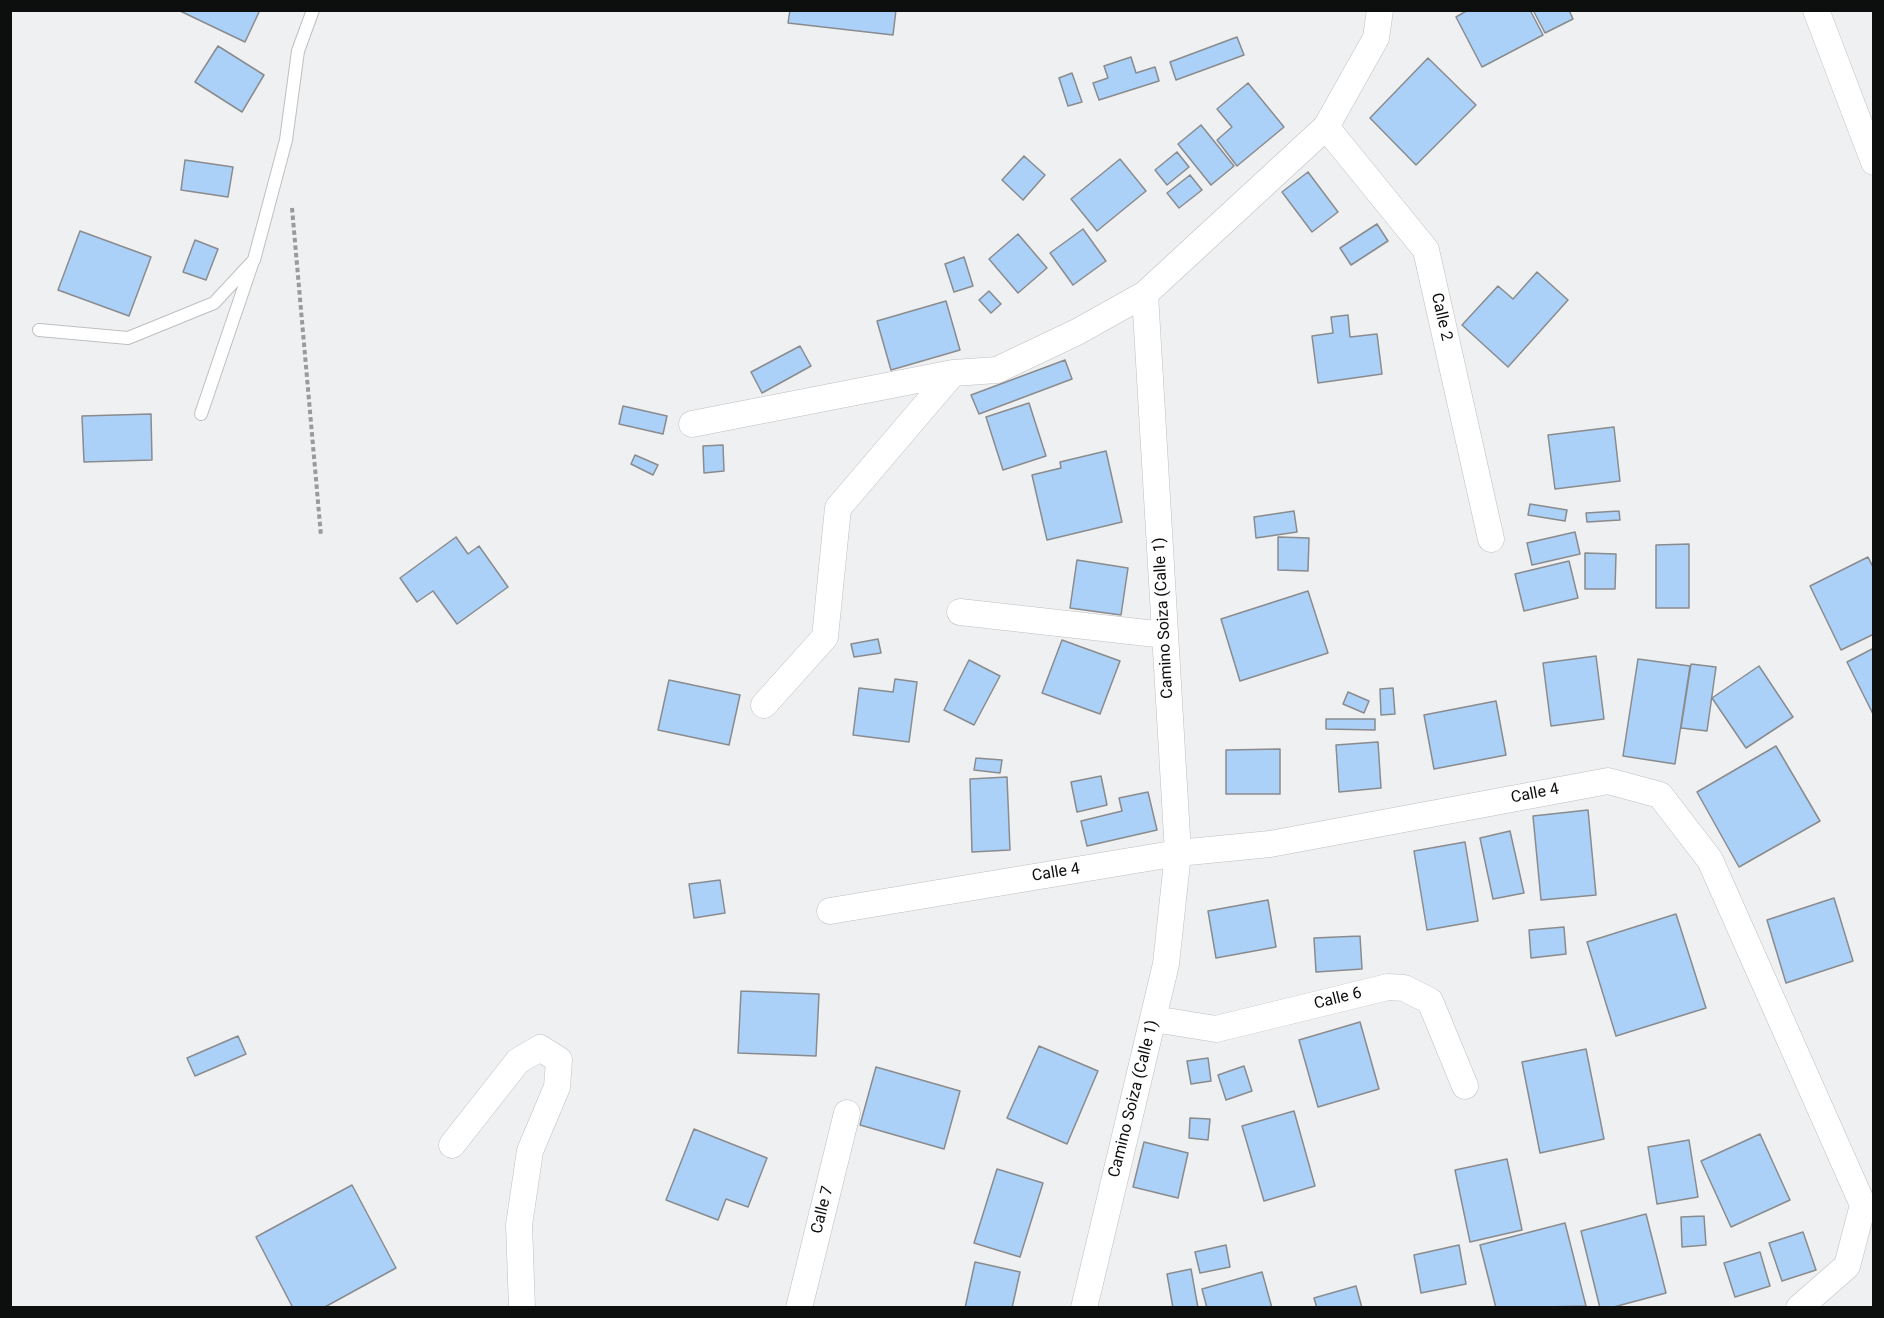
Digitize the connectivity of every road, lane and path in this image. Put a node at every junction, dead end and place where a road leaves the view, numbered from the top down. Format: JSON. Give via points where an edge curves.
{"nodes":[{"id":1,"x":313,"y":10,"type":"edge"},
{"id":2,"x":1380,"y":10,"type":"edge"},
{"id":3,"x":1816,"y":10,"type":"edge"},
{"id":4,"x":1326,"y":127,"type":"junction"},
{"id":5,"x":1874,"y":162,"type":"edge"},
{"id":6,"x":291,"y":198,"type":"dead end"},
{"id":7,"x":254,"y":260,"type":"junction"},
{"id":8,"x":1145,"y":294,"type":"junction"},
{"id":9,"x":39,"y":330,"type":"dead end"},
{"id":10,"x":953,"y":373,"type":"junction"},
{"id":11,"x":201,"y":414,"type":"dead end"},
{"id":12,"x":692,"y":424,"type":"dead end"},
{"id":13,"x":321,"y":536,"type":"dead end"},
{"id":14,"x":1491,"y":539,"type":"dead end"},
{"id":15,"x":960,"y":612,"type":"dead end"},
{"id":16,"x":1165,"y":635,"type":"junction"},
{"id":17,"x":764,"y":705,"type":"dead end"},
{"id":18,"x":1178,"y":853,"type":"junction"},
{"id":19,"x":830,"y":911,"type":"dead end"},
{"id":20,"x":1154,"y":1019,"type":"junction"},
{"id":21,"x":1465,"y":1086,"type":"dead end"},
{"id":22,"x":847,"y":1113,"type":"dead end"},
{"id":23,"x":452,"y":1145,"type":"dead end"},
{"id":24,"x":522,"y":1308,"type":"edge"},
{"id":25,"x":799,"y":1308,"type":"edge"},
{"id":26,"x":1084,"y":1308,"type":"edge"},
{"id":27,"x":1799,"y":1308,"type":"edge"}],
"edges":[{"from":1,"to":7,"type":"lane","via":[[298,51],[286,140]]},
{"from":2,"to":4,"type":"street","via":[[1376,38]]},
{"from":3,"to":5,"type":"street"},
{"from":4,"to":8,"type":"street"},
{"from":4,"to":14,"type":"street","name":"Calle 2","via":[[1426,250]]},
{"from":6,"to":13,"type":"path"},
{"from":7,"to":9,"type":"lane","via":[[214,303],[128,338]]},
{"from":7,"to":11,"type":"lane"},
{"from":8,"to":10,"type":"street","via":[[997,370]]},
{"from":8,"to":16,"type":"street","name":"Camino Soiza (Calle 1)"},
{"from":10,"to":12,"type":"street"},
{"from":10,"to":17,"type":"street","via":[[838,508],[825,637]]},
{"from":15,"to":16,"type":"street"},
{"from":16,"to":18,"type":"street","name":"Camino Soiza (Calle 1)"},
{"from":18,"to":19,"type":"street","name":"Calle 4"},
{"from":18,"to":20,"type":"street","name":"Camino Soiza (Calle 1)","via":[[1166,964]]},
{"from":18,"to":27,"type":"street","name":"Calle 4","via":[[1270,844],[1608,781],[1660,795],[1710,860],[1863,1205],[1847,1266]]},
{"from":20,"to":21,"type":"street","name":"Calle 6","via":[[1216,1029],[1388,987],[1404,988],[1430,1001]]},
{"from":20,"to":26,"type":"street","name":"Camino Soiza (Calle 1)"},
{"from":22,"to":25,"type":"street","name":"Calle 7"},
{"from":23,"to":24,"type":"street","via":[[518,1061],[540,1048],[559,1060],[557,1087],[530,1151],[519,1225]]}]}
